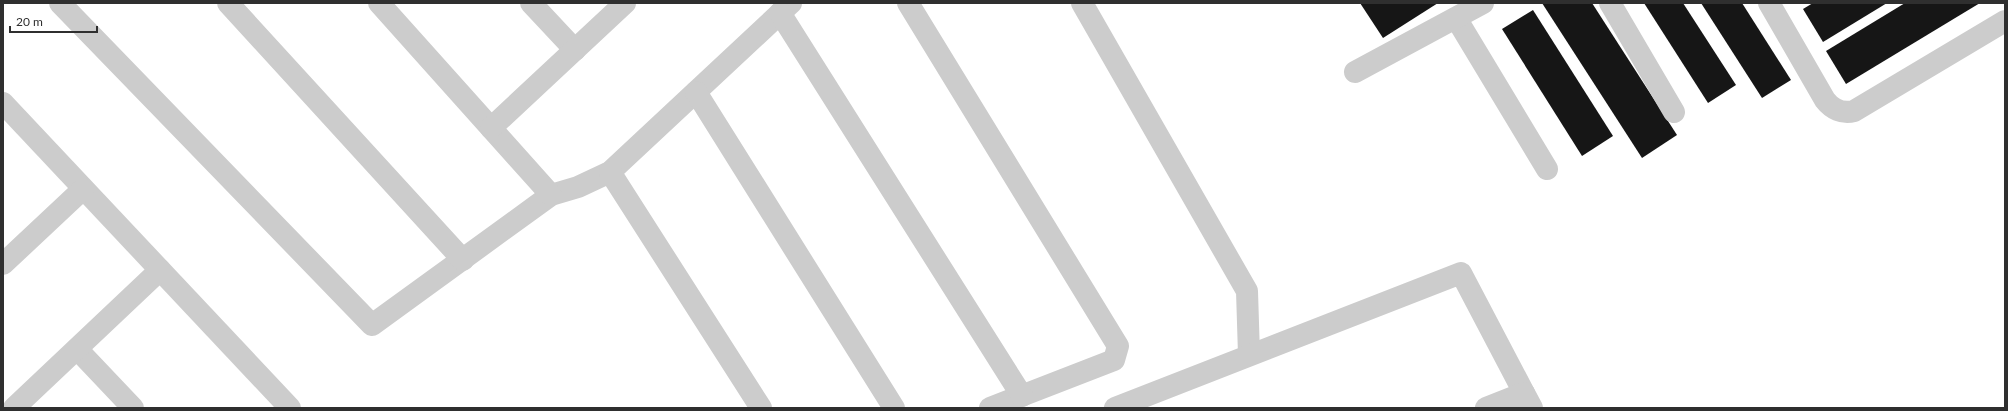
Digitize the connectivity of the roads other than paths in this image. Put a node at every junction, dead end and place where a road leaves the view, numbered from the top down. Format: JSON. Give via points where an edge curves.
{"nodes":[{"id":1,"x":60,"y":3,"type":"edge"},
{"id":2,"x":228,"y":3,"type":"edge"},
{"id":3,"x":379,"y":3,"type":"edge"},
{"id":4,"x":532,"y":3,"type":"edge"},
{"id":5,"x":625,"y":3,"type":"edge"},
{"id":6,"x":908,"y":3,"type":"edge"},
{"id":7,"x":1082,"y":3,"type":"edge"},
{"id":8,"x":1483,"y":3,"type":"edge"},
{"id":9,"x":1610,"y":3,"type":"edge"},
{"id":10,"x":1770,"y":3,"type":"edge"},
{"id":11,"x":786,"y":8,"type":"edge"},
{"id":12,"x":1456,"y":18,"type":"junction"},
{"id":13,"x":2005,"y":21,"type":"edge"},
{"id":14,"x":575,"y":50,"type":"junction"},
{"id":15,"x":1355,"y":72,"type":"dead end"},
{"id":16,"x":696,"y":92,"type":"junction"},
{"id":17,"x":5,"y":108,"type":"edge"},
{"id":18,"x":1674,"y":112,"type":"dead end"},
{"id":19,"x":491,"y":128,"type":"junction"},
{"id":20,"x":1547,"y":168,"type":"dead end"},
{"id":21,"x":610,"y":172,"type":"junction"},
{"id":22,"x":83,"y":189,"type":"junction"},
{"id":23,"x":551,"y":195,"type":"junction"},
{"id":24,"x":463,"y":260,"type":"junction"},
{"id":25,"x":3,"y":264,"type":"edge"},
{"id":26,"x":160,"y":270,"type":"junction"},
{"id":27,"x":77,"y":349,"type":"junction"},
{"id":28,"x":1249,"y":356,"type":"junction"},
{"id":29,"x":1022,"y":396,"type":"junction"},
{"id":30,"x":1528,"y":400,"type":"edge"},
{"id":31,"x":14,"y":408,"type":"edge"},
{"id":32,"x":133,"y":408,"type":"edge"},
{"id":33,"x":290,"y":408,"type":"edge"},
{"id":34,"x":761,"y":408,"type":"edge"},
{"id":35,"x":894,"y":408,"type":"edge"},
{"id":36,"x":990,"y":408,"type":"edge"},
{"id":37,"x":1115,"y":408,"type":"edge"},
{"id":38,"x":1486,"y":408,"type":"edge"}],
"edges":[{"from":1,"to":24,"type":"street","via":[[372,325]]},
{"from":2,"to":24,"type":"street"},
{"from":3,"to":19,"type":"street"},
{"from":4,"to":14,"type":"street"},
{"from":5,"to":14,"type":"street"},
{"from":6,"to":29,"type":"street","via":[[1118,346],[1114,360]]},
{"from":7,"to":28,"type":"street","via":[[1247,291]]},
{"from":8,"to":12,"type":"street"},
{"from":9,"to":18,"type":"street"},
{"from":10,"to":13,"type":"street","via":[[1825,100],[1835,109],[1849,112]]},
{"from":11,"to":16,"type":"street"},
{"from":11,"to":29,"type":"street"},
{"from":12,"to":15,"type":"street"},
{"from":12,"to":20,"type":"street"},
{"from":14,"to":19,"type":"street"},
{"from":16,"to":21,"type":"street"},
{"from":16,"to":35,"type":"street"},
{"from":17,"to":22,"type":"street"},
{"from":19,"to":23,"type":"street"},
{"from":21,"to":23,"type":"street","via":[[578,187]]},
{"from":21,"to":34,"type":"street"},
{"from":22,"to":25,"type":"street"},
{"from":22,"to":26,"type":"street"},
{"from":23,"to":24,"type":"street"},
{"from":26,"to":27,"type":"street"},
{"from":26,"to":33,"type":"street"},
{"from":27,"to":31,"type":"street"},
{"from":27,"to":32,"type":"street"},
{"from":28,"to":30,"type":"street","via":[[1461,273]]},
{"from":28,"to":37,"type":"street"},
{"from":29,"to":36,"type":"street"},
{"from":30,"to":38,"type":"street"}]}
